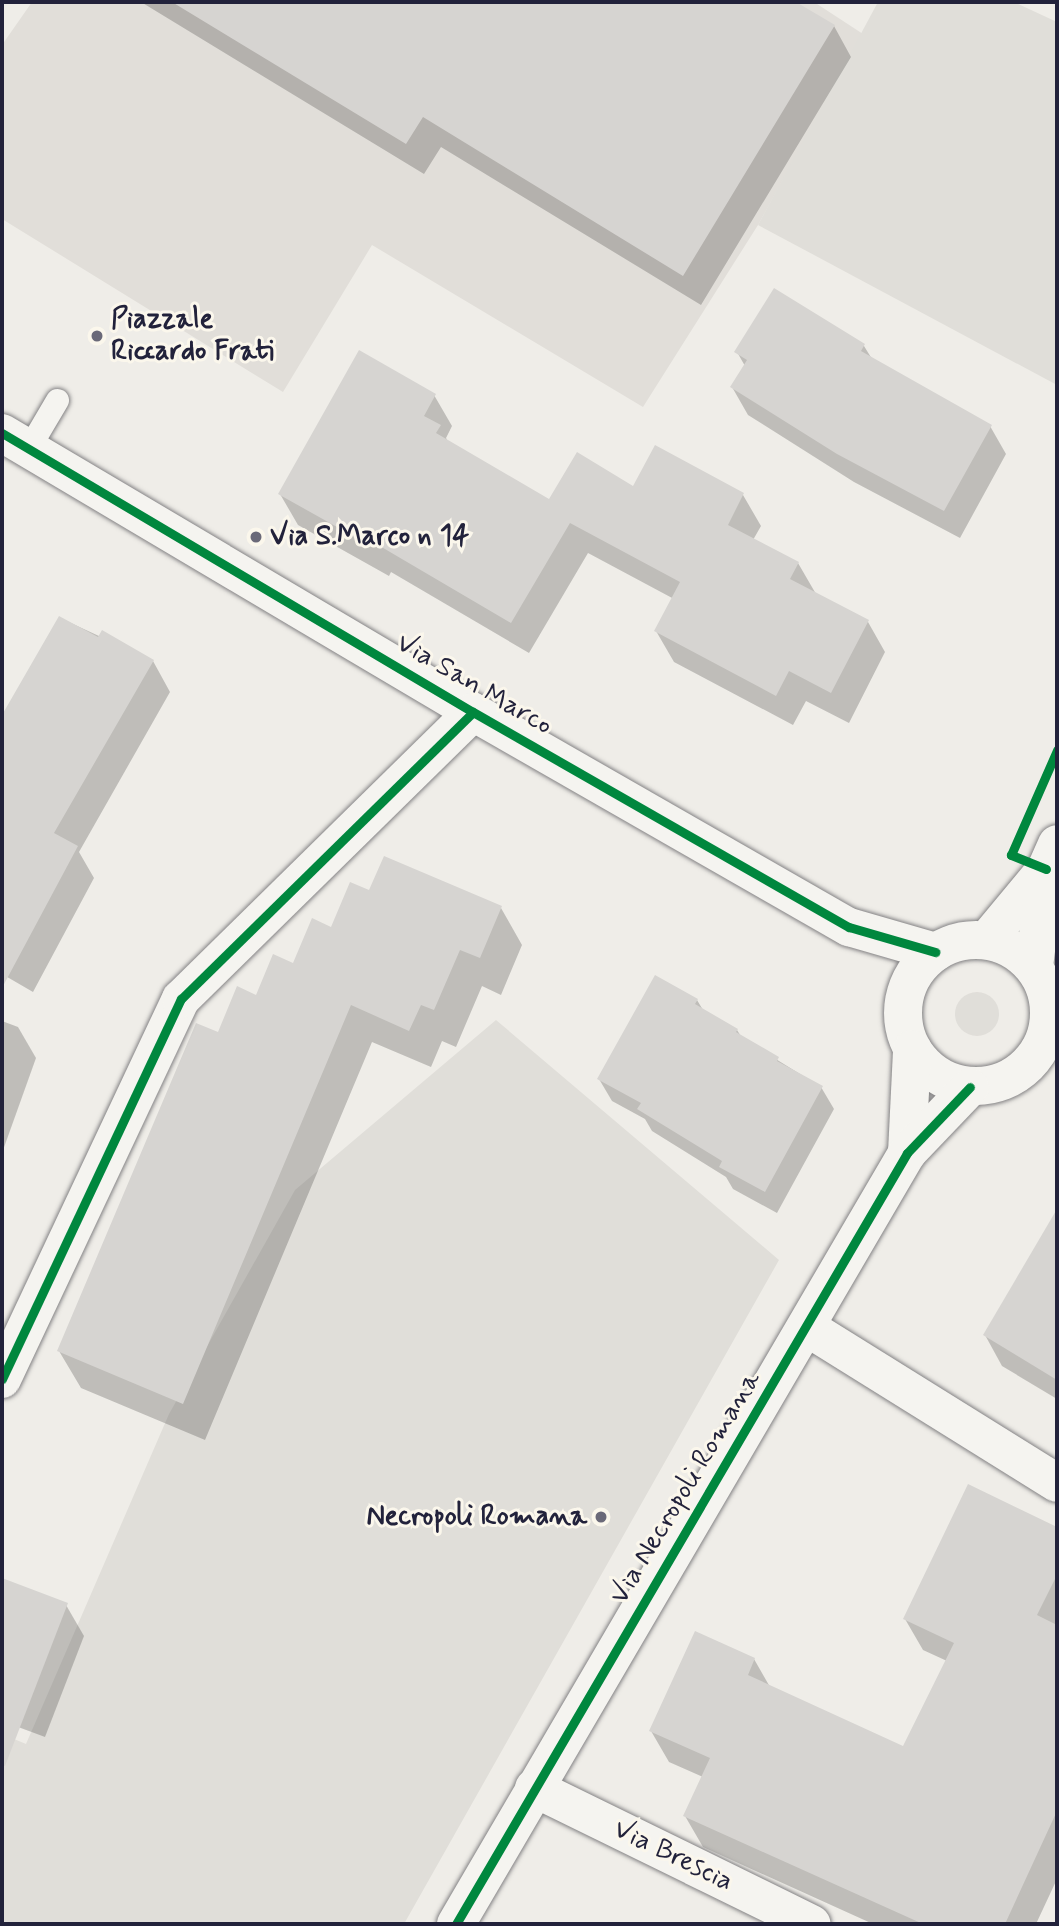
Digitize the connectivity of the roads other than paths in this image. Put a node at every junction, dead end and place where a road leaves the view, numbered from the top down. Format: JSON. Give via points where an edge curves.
{"nodes":[{"id":1,"x":57,"y":400,"type":"dead end"},
{"id":2,"x":15,"y":441,"type":"edge"},
{"id":3,"x":473,"y":712,"type":"junction"},
{"id":4,"x":1051,"y":856,"type":"edge"},
{"id":5,"x":849,"y":927,"type":"junction"},
{"id":6,"x":987,"y":940,"type":"junction"},
{"id":7,"x":935,"y":952,"type":"junction"},
{"id":8,"x":1034,"y":967,"type":"junction"},
{"id":9,"x":907,"y":990,"type":"junction"},
{"id":10,"x":1054,"y":1024,"type":"edge"},
{"id":11,"x":912,"y":1049,"type":"junction"},
{"id":12,"x":1042,"y":1071,"type":"edge"},
{"id":13,"x":970,"y":1087,"type":"junction"},
{"id":14,"x":907,"y":1153,"type":"junction"},
{"id":15,"x":808,"y":1328,"type":"junction"},
{"id":16,"x":2,"y":1379,"type":"edge"},
{"id":17,"x":1057,"y":1483,"type":"edge"},
{"id":18,"x":534,"y":1788,"type":"junction"},
{"id":19,"x":456,"y":1924,"type":"edge"},
{"id":20,"x":812,"y":1924,"type":"edge"}],
"edges":[{"from":1,"to":2,"type":"lane"},
{"from":2,"to":3,"type":"street","name":"Via San Marco"},
{"from":3,"to":5,"type":"street","name":"Via San Marco"},
{"from":3,"to":16,"type":"street","via":[[181,999]]},
{"from":4,"to":6,"type":"street"},
{"from":4,"to":8,"type":"street"},
{"from":5,"to":7,"type":"street","name":"Via San Marco"},
{"from":5,"to":9,"type":"street","name":"Via San Marco"},
{"from":6,"to":7,"type":"street","via":[[960,941]]},
{"from":6,"to":8,"type":"street","via":[[1016,951]]},
{"from":7,"to":9,"type":"street","via":[[917,969]]},
{"from":8,"to":10,"type":"street","via":[[1045,987]]},
{"from":9,"to":11,"type":"street","via":[[902,1020]]},
{"from":10,"to":12,"type":"street","via":[[1042,1048]]},
{"from":11,"to":13,"type":"street","via":[[930,1071]]},
{"from":11,"to":14,"type":"street","name":"Via Necropoli Romana"},
{"from":12,"to":13,"type":"street"},
{"from":13,"to":14,"type":"street","name":"Via Necropoli Romana"},
{"from":14,"to":15,"type":"street","name":"Via Necropoli Romana"},
{"from":15,"to":17,"type":"street"},
{"from":15,"to":18,"type":"street","name":"Via Necropoli Romana"},
{"from":18,"to":19,"type":"street","name":"Via Necropoli Romana"},
{"from":18,"to":20,"type":"street","name":"Via Brescia"}]}
